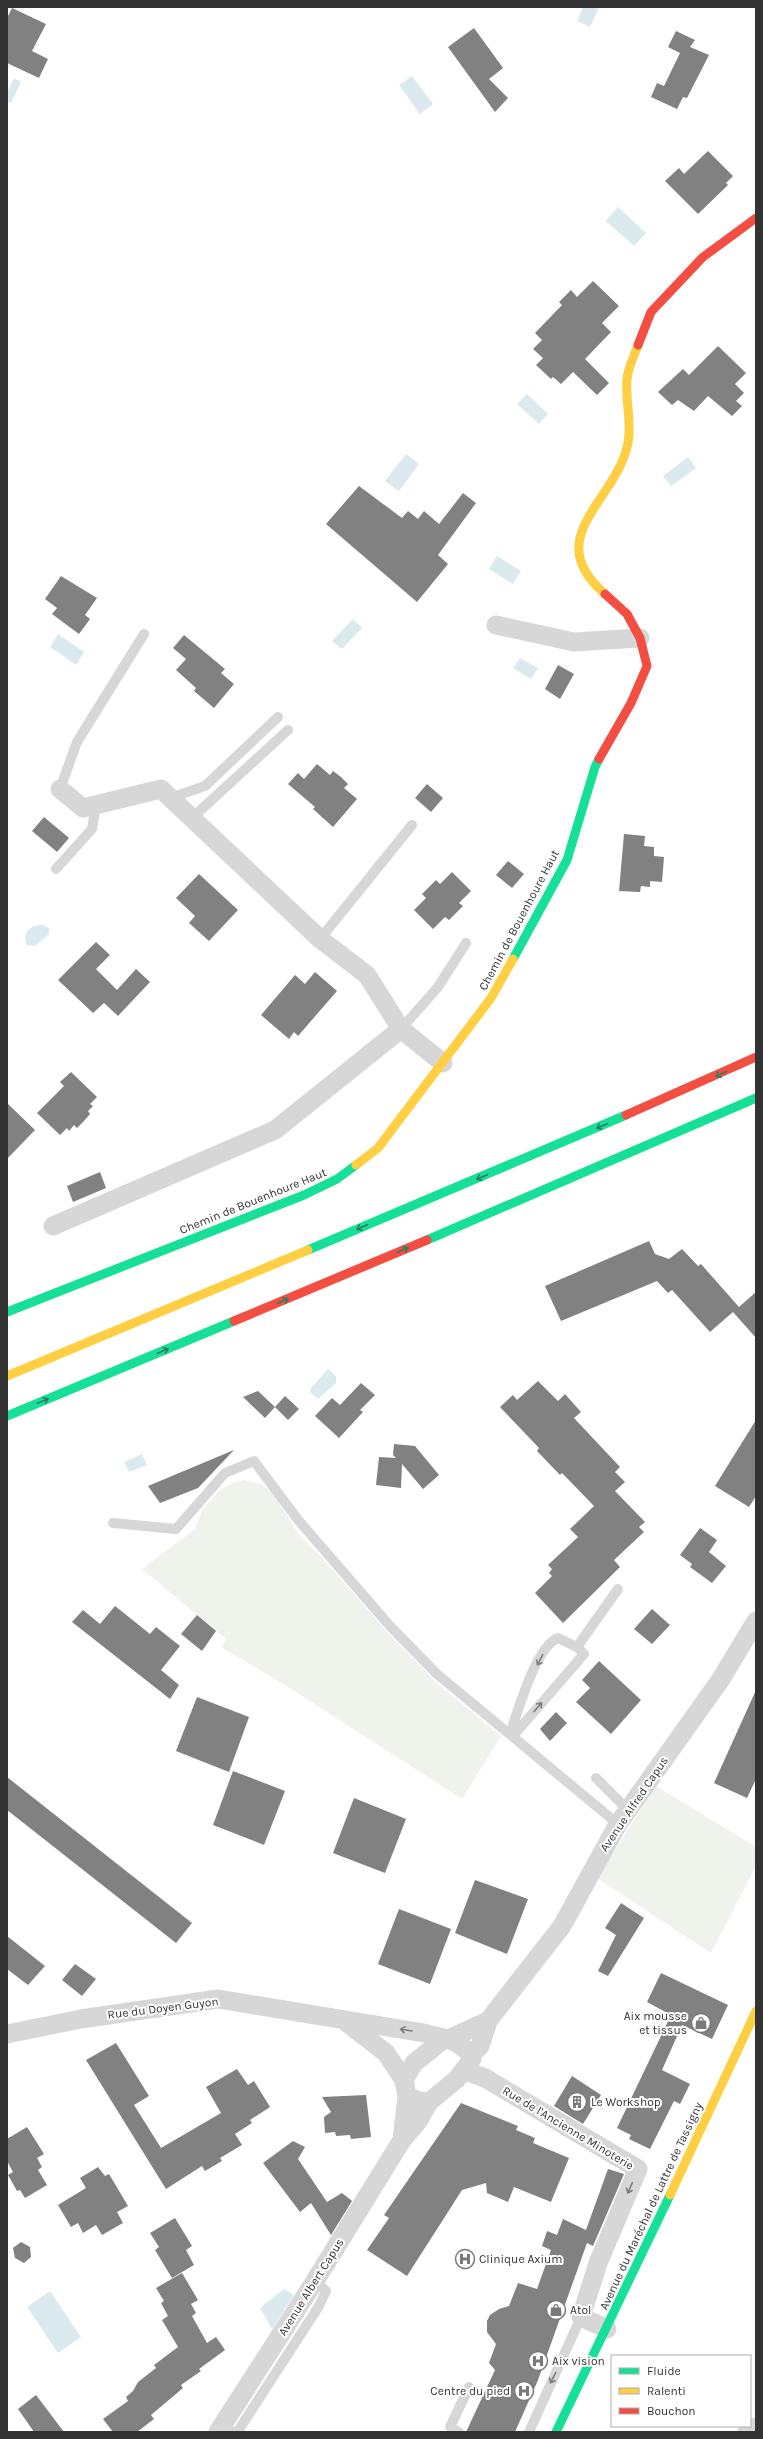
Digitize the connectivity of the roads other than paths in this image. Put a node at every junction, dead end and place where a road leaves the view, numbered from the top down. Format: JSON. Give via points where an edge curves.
{"nodes":[{"id":1,"x":756,"y":218,"type":"edge"},
{"id":2,"x":496,"y":625,"type":"dead end"},
{"id":3,"x":144,"y":634,"type":"dead end"},
{"id":4,"x":640,"y":638,"type":"junction"},
{"id":5,"x":278,"y":717,"type":"dead end"},
{"id":6,"x":288,"y":730,"type":"dead end"},
{"id":7,"x":60,"y":789,"type":"joint"},
{"id":8,"x":170,"y":798,"type":"junction"},
{"id":9,"x":96,"y":805,"type":"junction"},
{"id":10,"x":192,"y":818,"type":"junction"},
{"id":11,"x":412,"y":825,"type":"dead end"},
{"id":12,"x":56,"y":869,"type":"dead end"},
{"id":13,"x":320,"y":938,"type":"junction"},
{"id":14,"x":466,"y":943,"type":"dead end"},
{"id":15,"x":401,"y":1029,"type":"junction"},
{"id":16,"x":756,"y":1057,"type":"edge"},
{"id":17,"x":444,"y":1063,"type":"junction"},
{"id":18,"x":756,"y":1098,"type":"edge"},
{"id":19,"x":53,"y":1226,"type":"dead end"},
{"id":20,"x":7,"y":1312,"type":"edge"},
{"id":21,"x":7,"y":1376,"type":"edge"},
{"id":22,"x":7,"y":1416,"type":"edge"},
{"id":23,"x":113,"y":1523,"type":"dead end"},
{"id":24,"x":618,"y":1589,"type":"dead end"},
{"id":25,"x":756,"y":1621,"type":"edge"},
{"id":26,"x":577,"y":1647,"type":"junction"},
{"id":27,"x":512,"y":1735,"type":"junction"},
{"id":28,"x":596,"y":1778,"type":"dead end"},
{"id":29,"x":623,"y":1817,"type":"junction"},
{"id":30,"x":756,"y":2011,"type":"edge"},
{"id":31,"x":344,"y":2020,"type":"junction"},
{"id":32,"x":488,"y":2021,"type":"junction"},
{"id":33,"x":7,"y":2034,"type":"edge"},
{"id":34,"x":447,"y":2038,"type":"junction"},
{"id":35,"x":468,"y":2062,"type":"junction"},
{"id":36,"x":406,"y":2088,"type":"junction"},
{"id":37,"x":429,"y":2102,"type":"junction"},
{"id":38,"x":402,"y":2140,"type":"junction"},
{"id":39,"x":315,"y":2281,"type":"junction"},
{"id":40,"x":581,"y":2317,"type":"junction"},
{"id":41,"x":607,"y":2329,"type":"junction"},
{"id":42,"x":469,"y":2387,"type":"dead end"},
{"id":43,"x":756,"y":2427,"type":"edge"},
{"id":44,"x":218,"y":2432,"type":"edge"},
{"id":45,"x":231,"y":2432,"type":"edge"},
{"id":46,"x":459,"y":2432,"type":"edge"},
{"id":47,"x":529,"y":2432,"type":"edge"},
{"id":48,"x":556,"y":2432,"type":"edge"},
{"id":49,"x":747,"y":2432,"type":"edge"}],
"edges":[{"from":1,"to":4,"type":"main road","name":"Chemin de Bouenhoure Haut","via":[[703,257],[651,312],[627,379],[628,443],[614,478],[587,519],[578,540],[578,557],[595,586],[627,614]]},
{"from":2,"to":4,"type":"street","via":[[574,642]]},
{"from":3,"to":7,"type":"lane","via":[[77,742]]},
{"from":4,"to":17,"type":"main road","name":"Chemin de Bouenhoure Haut","via":[[647,666],[631,703],[596,767],[567,860],[491,998]]},
{"from":5,"to":8,"type":"lane","via":[[205,786]]},
{"from":6,"to":10,"type":"lane"},
{"from":7,"to":9,"type":"street","via":[[83,808]]},
{"from":8,"to":9,"type":"street","via":[[161,789]]},
{"from":8,"to":10,"type":"street"},
{"from":9,"to":12,"type":"lane","via":[[92,829]]},
{"from":10,"to":13,"type":"street"},
{"from":11,"to":13,"type":"lane"},
{"from":13,"to":15,"type":"street","via":[[367,975]]},
{"from":14,"to":15,"type":"lane","via":[[438,987]]},
{"from":15,"to":17,"type":"street"},
{"from":15,"to":19,"type":"street","via":[[275,1130]]},
{"from":16,"to":21,"type":"main road","one_way":true,"via":[[704,1082],[395,1214]]},
{"from":17,"to":20,"type":"main road","name":"Chemin de Bouenhoure Haut","via":[[378,1148],[337,1179],[304,1195]]},
{"from":22,"to":18,"type":"main road","one_way":true,"via":[[570,1180]]},
{"from":23,"to":27,"type":"lane","via":[[176,1529],[226,1474],[254,1462],[299,1520],[390,1626],[437,1674]]},
{"from":24,"to":26,"type":"lane"},
{"from":25,"to":29,"type":"street","name":"Avenue Alfred Capus","via":[[721,1679]]},
{"from":27,"to":26,"type":"lane","one_way":true,"via":[[584,1654]]},
{"from":26,"to":27,"type":"lane","one_way":true,"via":[[558,1638],[546,1646],[530,1679]]},
{"from":27,"to":29,"type":"lane"},
{"from":28,"to":29,"type":"lane"},
{"from":29,"to":32,"type":"street","name":"Avenue Alfred Capus","via":[[562,1926]]},
{"from":30,"to":41,"type":"main road","name":"Avenue du Maréchal de Lattre de Tassigny"},
{"from":31,"to":33,"type":"street","name":"Rue du Doyen Guyon","via":[[218,1999],[81,2019]]},
{"from":34,"to":31,"type":"street","name":"Rue du Doyen Guyon","one_way":true},
{"from":31,"to":36,"type":"street","name":"Rue du Doyen Guyon","via":[[386,2053]]},
{"from":32,"to":34,"type":"street"},
{"from":32,"to":35,"type":"street","via":[[480,2046]]},
{"from":34,"to":35,"type":"street"},
{"from":34,"to":36,"type":"street","via":[[414,2063]]},
{"from":35,"to":37,"type":"street","via":[[457,2079]]},
{"from":35,"to":40,"type":"street","name":"Rue de l'Ancienne Minoterie","one_way":true,"via":[[485,2078],[638,2169],[598,2263]]},
{"from":36,"to":37,"type":"street","via":[[419,2101]]},
{"from":36,"to":38,"type":"street","name":"Avenue Albert Capus"},
{"from":37,"to":38,"type":"street","name":"Avenue Albert Capus","via":[[419,2120]]},
{"from":38,"to":39,"type":"street","name":"Avenue Albert Capus"},
{"from":39,"to":44,"type":"street","name":"Avenue Albert Capus"},
{"from":39,"to":45,"type":"lane","via":[[326,2291],[319,2306],[238,2431]]},
{"from":40,"to":41,"type":"street"},
{"from":40,"to":47,"type":"lane","one_way":true},
{"from":41,"to":48,"type":"main road","name":"Avenue du Maréchal de Lattre de Tassigny"},
{"from":42,"to":46,"type":"lane","via":[[450,2427]]},
{"from":43,"to":49,"type":"street"}]}
